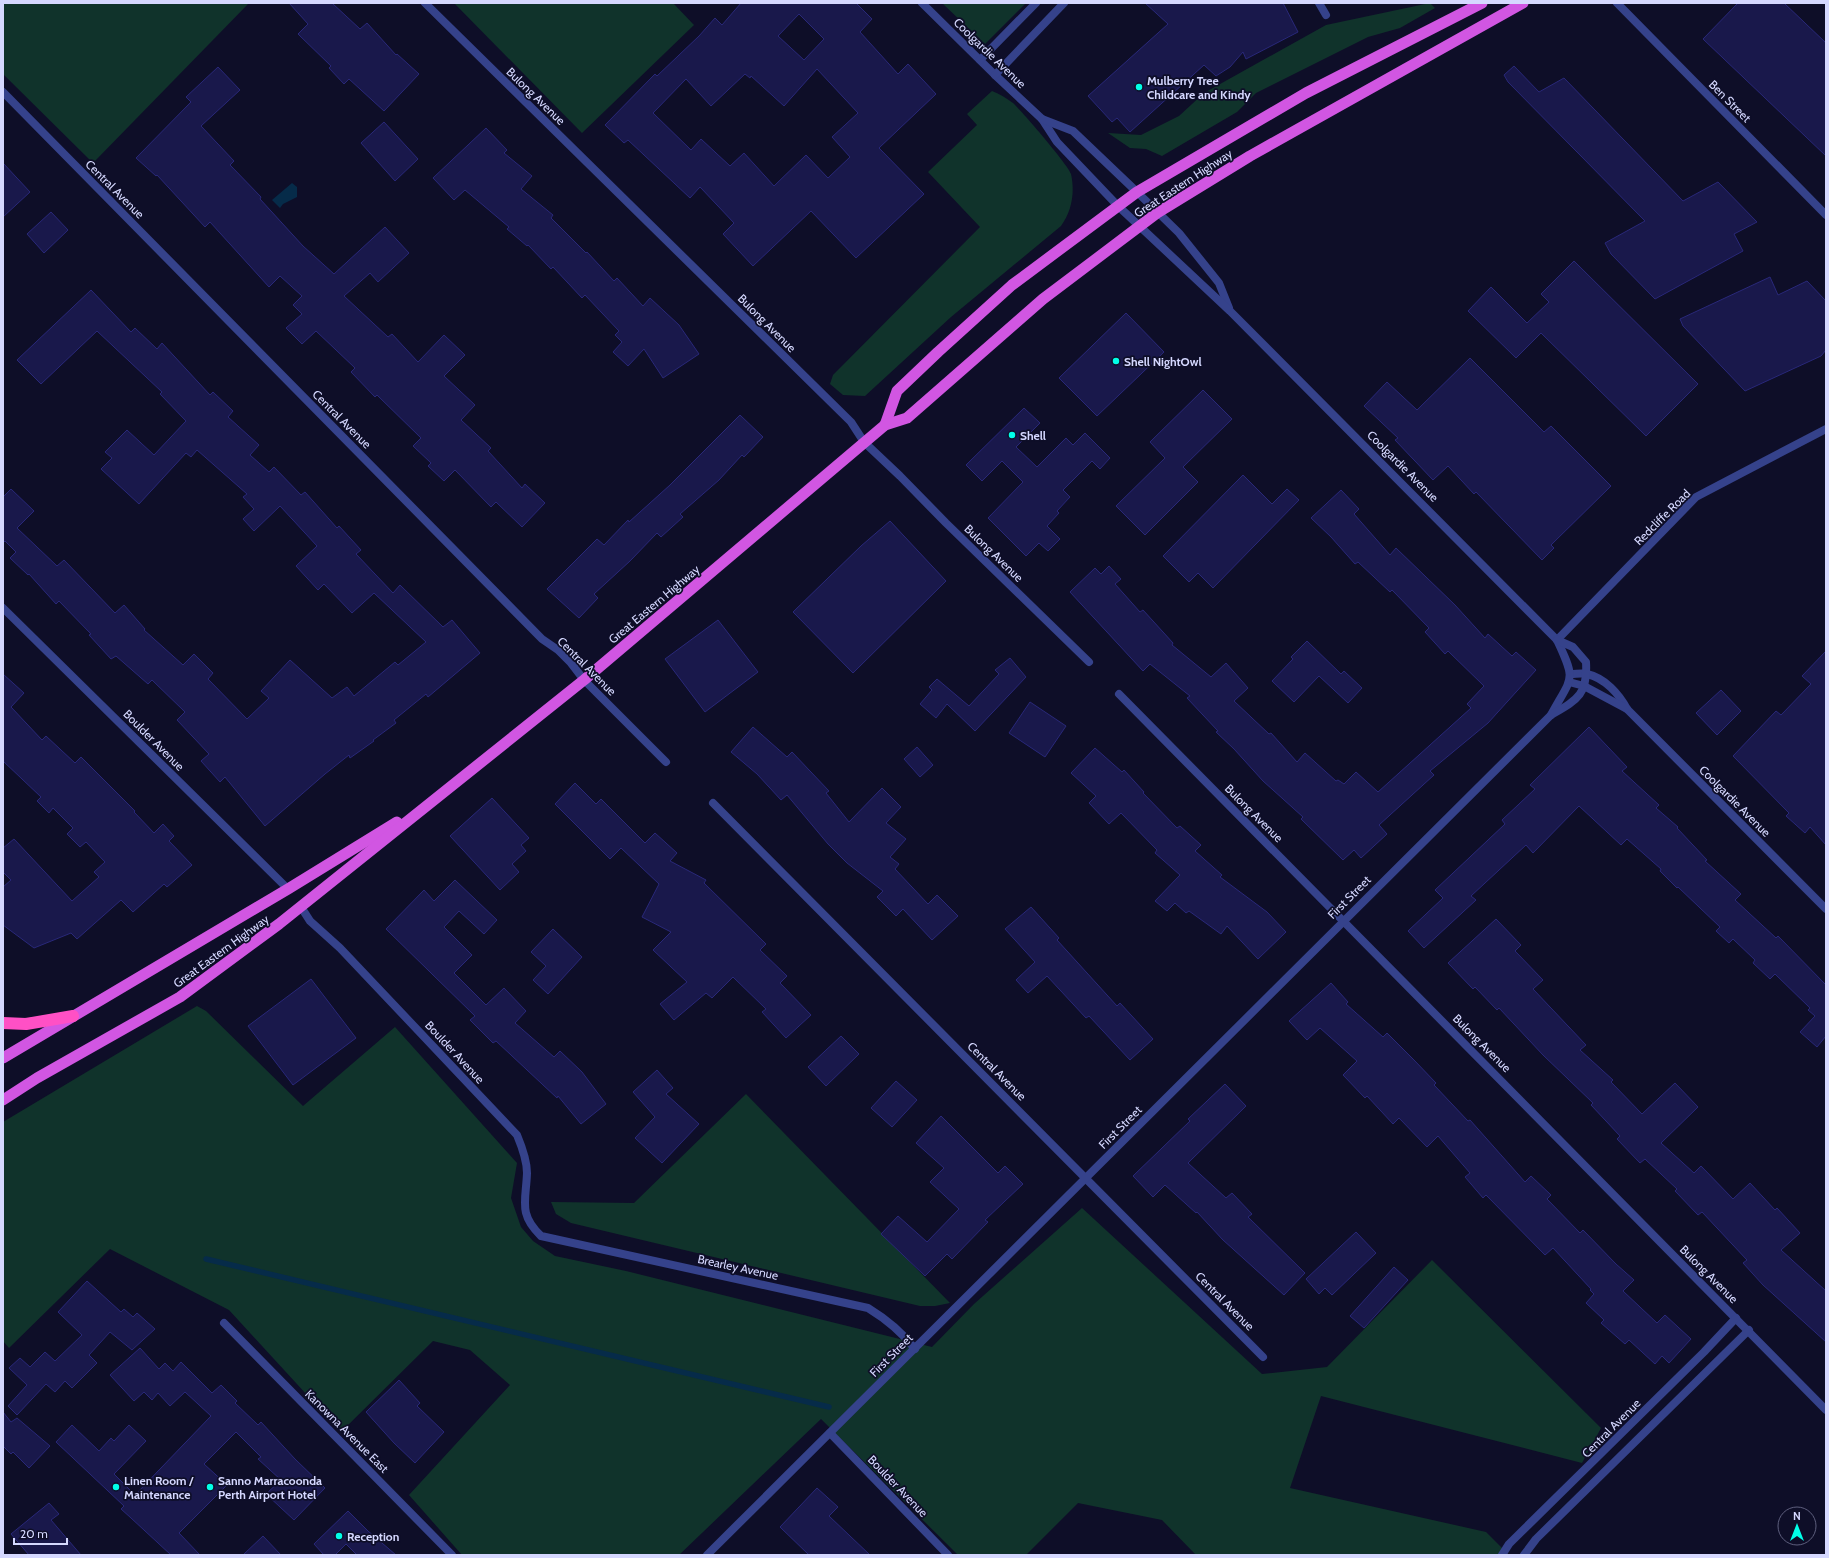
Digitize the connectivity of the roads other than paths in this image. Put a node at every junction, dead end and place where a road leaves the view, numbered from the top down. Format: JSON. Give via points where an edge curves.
{"nodes":[{"id":1,"x":425,"y":3,"type":"edge"},
{"id":2,"x":922,"y":3,"type":"edge"},
{"id":3,"x":1036,"y":3,"type":"edge"},
{"id":4,"x":1064,"y":3,"type":"edge"},
{"id":5,"x":1319,"y":3,"type":"edge"},
{"id":6,"x":1482,"y":3,"type":"edge"},
{"id":7,"x":1523,"y":3,"type":"edge"},
{"id":8,"x":1617,"y":3,"type":"edge"},
{"id":9,"x":1326,"y":15,"type":"dead end"},
{"id":10,"x":980,"y":60,"type":"junction"},
{"id":11,"x":995,"y":75,"type":"junction"},
{"id":12,"x":3,"y":92,"type":"edge"},
{"id":13,"x":1042,"y":119,"type":"junction"},
{"id":14,"x":1137,"y":192,"type":"junction"},
{"id":15,"x":1118,"y":206,"type":"junction"},
{"id":16,"x":1157,"y":213,"type":"junction"},
{"id":17,"x":1826,"y":216,"type":"edge"},
{"id":18,"x":1140,"y":226,"type":"junction"},
{"id":19,"x":1230,"y":311,"type":"junction"},
{"id":20,"x":884,"y":425,"type":"junction"},
{"id":21,"x":1826,"y":429,"type":"edge"},
{"id":22,"x":864,"y":442,"type":"junction"},
{"id":23,"x":3,"y":608,"type":"edge"},
{"id":24,"x":1557,"y":640,"type":"junction"},
{"id":25,"x":1089,"y":662,"type":"dead end"},
{"id":26,"x":1571,"y":674,"type":"junction"},
{"id":27,"x":584,"y":680,"type":"junction"},
{"id":28,"x":1586,"y":681,"type":"junction"},
{"id":29,"x":1569,"y":682,"type":"junction"},
{"id":30,"x":1119,"y":694,"type":"dead end"},
{"id":31,"x":1626,"y":709,"type":"junction"},
{"id":32,"x":1551,"y":715,"type":"junction"},
{"id":33,"x":666,"y":762,"type":"dead end"},
{"id":34,"x":436,"y":797,"type":"junction"},
{"id":35,"x":713,"y":803,"type":"dead end"},
{"id":36,"x":288,"y":889,"type":"junction"},
{"id":37,"x":301,"y":907,"type":"junction"},
{"id":38,"x":1826,"y":909,"type":"edge"},
{"id":39,"x":1343,"y":920,"type":"junction"},
{"id":40,"x":73,"y":1016,"type":"junction"},
{"id":41,"x":3,"y":1024,"type":"edge"},
{"id":42,"x":3,"y":1058,"type":"edge"},
{"id":43,"x":3,"y":1100,"type":"edge"},
{"id":44,"x":1086,"y":1178,"type":"junction"},
{"id":45,"x":541,"y":1236,"type":"joint"},
{"id":46,"x":1736,"y":1318,"type":"junction"},
{"id":47,"x":224,"y":1323,"type":"dead end"},
{"id":48,"x":1749,"y":1330,"type":"junction"},
{"id":49,"x":915,"y":1349,"type":"junction"},
{"id":50,"x":1263,"y":1357,"type":"dead end"},
{"id":51,"x":1826,"y":1410,"type":"edge"},
{"id":52,"x":830,"y":1433,"type":"junction"},
{"id":53,"x":452,"y":1555,"type":"edge"},
{"id":54,"x":707,"y":1555,"type":"edge"},
{"id":55,"x":948,"y":1555,"type":"edge"},
{"id":56,"x":1502,"y":1555,"type":"edge"},
{"id":57,"x":1524,"y":1555,"type":"edge"}],
"edges":[{"from":1,"to":22,"type":"street","name":"Bulong Avenue","via":[[851,422]]},
{"from":2,"to":10,"type":"street","name":"Coolgardie Avenue"},
{"from":3,"to":10,"type":"street"},
{"from":4,"to":11,"type":"street"},
{"from":5,"to":9,"type":"street"},
{"from":6,"to":14,"type":"highway","name":"Great Eastern Highway","via":[[1306,93]]},
{"from":7,"to":16,"type":"highway","name":"Great Eastern Highway","via":[[1250,156]]},
{"from":8,"to":17,"type":"street","name":"Ben Street"},
{"from":10,"to":11,"type":"street","name":"Coolgardie Avenue"},
{"from":11,"to":13,"type":"street","name":"Coolgardie Avenue"},
{"from":12,"to":27,"type":"street","name":"Central Avenue","via":[[542,639],[571,663]]},
{"from":13,"to":14,"type":"street","name":"Coolgardie Avenue","via":[[1073,131]]},
{"from":13,"to":15,"type":"street","name":"Coolgardie Avenue","via":[[1057,142]]},
{"from":14,"to":15,"type":"highway","name":"Great Eastern Highway"},
{"from":14,"to":16,"type":"street","name":"Coolgardie Avenue"},
{"from":15,"to":18,"type":"street","name":"Coolgardie Avenue"},
{"from":15,"to":20,"type":"highway","name":"Great Eastern Highway","via":[[1012,285],[938,352],[897,392]]},
{"from":16,"to":18,"type":"highway","name":"Great Eastern Highway"},
{"from":16,"to":19,"type":"street","name":"Coolgardie Avenue","via":[[1179,233],[1219,282]]},
{"from":18,"to":19,"type":"street","name":"Coolgardie Avenue"},
{"from":18,"to":20,"type":"highway","name":"Great Eastern Highway","via":[[1044,299],[907,418]]},
{"from":19,"to":24,"type":"street","name":"Coolgardie Avenue"},
{"from":20,"to":22,"type":"highway","name":"Great Eastern Highway"},
{"from":21,"to":24,"type":"street","name":"Redcliffe Road","via":[[1696,497]]},
{"from":22,"to":25,"type":"street","name":"Bulong Avenue"},
{"from":22,"to":27,"type":"highway","name":"Great Eastern Highway"},
{"from":23,"to":36,"type":"street","name":"Boulder Avenue"},
{"from":24,"to":26,"type":"street","name":"Coolgardie Avenue"},
{"from":24,"to":28,"type":"street","name":"Coolgardie Avenue","via":[[1573,647],[1586,662]]},
{"from":26,"to":28,"type":"street","name":"Coolgardie Avenue"},
{"from":26,"to":29,"type":"street","name":"First Street"},
{"from":27,"to":33,"type":"street","name":"Central Avenue"},
{"from":27,"to":34,"type":"highway","name":"Great Eastern Highway"},
{"from":28,"to":29,"type":"street","name":"Coolgardie Avenue"},
{"from":28,"to":31,"type":"street","name":"Coolgardie Avenue"},
{"from":28,"to":31,"type":"street","name":"Coolgardie Avenue","via":[[1607,685],[1621,698]]},
{"from":28,"to":32,"type":"street","name":"First Street","via":[[1575,701]]},
{"from":29,"to":32,"type":"street","name":"First Street"},
{"from":30,"to":39,"type":"street","name":"Bulong Avenue"},
{"from":31,"to":38,"type":"street","name":"Coolgardie Avenue"},
{"from":32,"to":39,"type":"street","name":"First Street"},
{"from":34,"to":36,"type":"highway","name":"Great Eastern Highway"},
{"from":34,"to":37,"type":"highway","name":"Great Eastern Highway"},
{"from":35,"to":44,"type":"street","name":"Central Avenue"},
{"from":36,"to":40,"type":"highway","name":"Great Eastern Highway"},
{"from":37,"to":43,"type":"highway","name":"Great Eastern Highway","via":[[180,997]]},
{"from":37,"to":45,"type":"street","name":"Boulder Avenue","via":[[310,921],[340,948],[517,1135],[524,1151],[527,1173],[524,1198],[527,1215],[533,1228]]},
{"from":39,"to":44,"type":"street","name":"First Street"},
{"from":39,"to":46,"type":"street","name":"Bulong Avenue"},
{"from":40,"to":41,"type":"highway","via":[[32,1023]]},
{"from":40,"to":42,"type":"highway","name":"Great Eastern Highway"},
{"from":44,"to":49,"type":"street","name":"First Street"},
{"from":44,"to":50,"type":"street","name":"Central Avenue"},
{"from":45,"to":49,"type":"street","name":"Brearley Avenue","via":[[868,1308],[885,1319]]},
{"from":46,"to":48,"type":"street","name":"Bulong Avenue"},
{"from":46,"to":56,"type":"street","name":"Central Avenue","via":[[1509,1544]]},
{"from":47,"to":53,"type":"street","name":"Kanowna Avenue East"},
{"from":48,"to":51,"type":"street","name":"Bulong Avenue"},
{"from":48,"to":57,"type":"street","via":[[1536,1539]]},
{"from":49,"to":52,"type":"street","name":"First Street"},
{"from":52,"to":54,"type":"street","name":"First Street"},
{"from":52,"to":55,"type":"street","name":"Boulder Avenue"}]}
